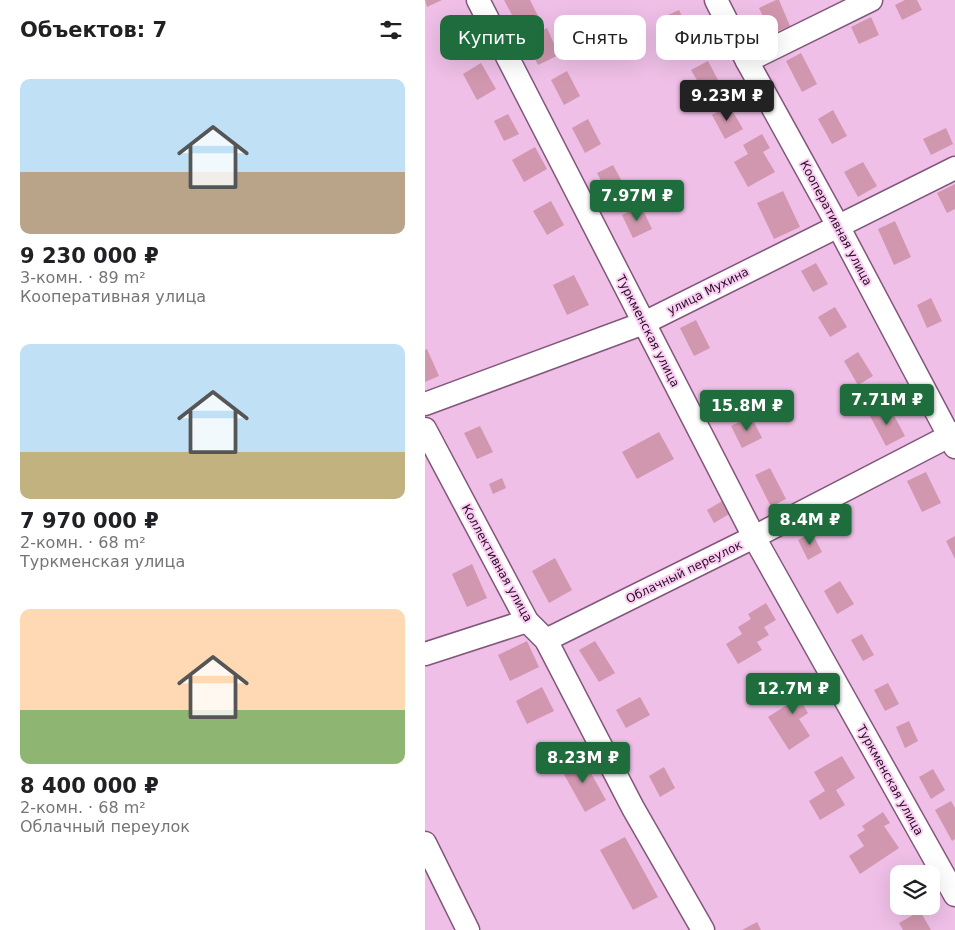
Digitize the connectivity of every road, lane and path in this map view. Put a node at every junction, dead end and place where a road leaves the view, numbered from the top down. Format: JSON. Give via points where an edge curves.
{"nodes":[{"id":1,"x":478,"y":0,"type":"edge"},
{"id":2,"x":716,"y":0,"type":"edge"},
{"id":3,"x":871,"y":0,"type":"edge"},
{"id":4,"x":747,"y":61,"type":"junction"},
{"id":5,"x":955,"y":168,"type":"edge"},
{"id":6,"x":838,"y":226,"type":"junction"},
{"id":7,"x":644,"y":323,"type":"junction"},
{"id":8,"x":425,"y":404,"type":"edge"},
{"id":9,"x":425,"y":429,"type":"edge"},
{"id":10,"x":953,"y":439,"type":"edge"},
{"id":11,"x":754,"y":537,"type":"junction"},
{"id":12,"x":527,"y":621,"type":"junction"},
{"id":13,"x":546,"y":640,"type":"junction"},
{"id":14,"x":425,"y":654,"type":"edge"},
{"id":15,"x":425,"y":843,"type":"edge"},
{"id":16,"x":955,"y":895,"type":"edge"},
{"id":17,"x":468,"y":930,"type":"edge"},
{"id":18,"x":703,"y":930,"type":"edge"}],
"edges":[{"from":1,"to":7,"type":"street","name":"Туркменская улица"},
{"from":2,"to":4,"type":"street","name":"Кооперативная улица"},
{"from":3,"to":4,"type":"street"},
{"from":4,"to":6,"type":"street","name":"Кооперативная улица"},
{"from":5,"to":6,"type":"street","name":"улица Мухина"},
{"from":6,"to":7,"type":"street","name":"улица Мухина"},
{"from":6,"to":10,"type":"street","name":"Кооперативная улица"},
{"from":7,"to":8,"type":"street","name":"улица Мухина"},
{"from":7,"to":11,"type":"street","name":"Туркменская улица"},
{"from":9,"to":12,"type":"street","name":"Коллективная улица"},
{"from":10,"to":11,"type":"street","name":"Облачный переулок"},
{"from":11,"to":13,"type":"street","name":"Облачный переулок"},
{"from":11,"to":16,"type":"street","name":"Туркменская улица"},
{"from":12,"to":13,"type":"street","name":"Коллективная улица"},
{"from":12,"to":14,"type":"street"},
{"from":13,"to":18,"type":"street","name":"Коллективная улица","via":[[633,808]]},
{"from":15,"to":17,"type":"street"}]}
